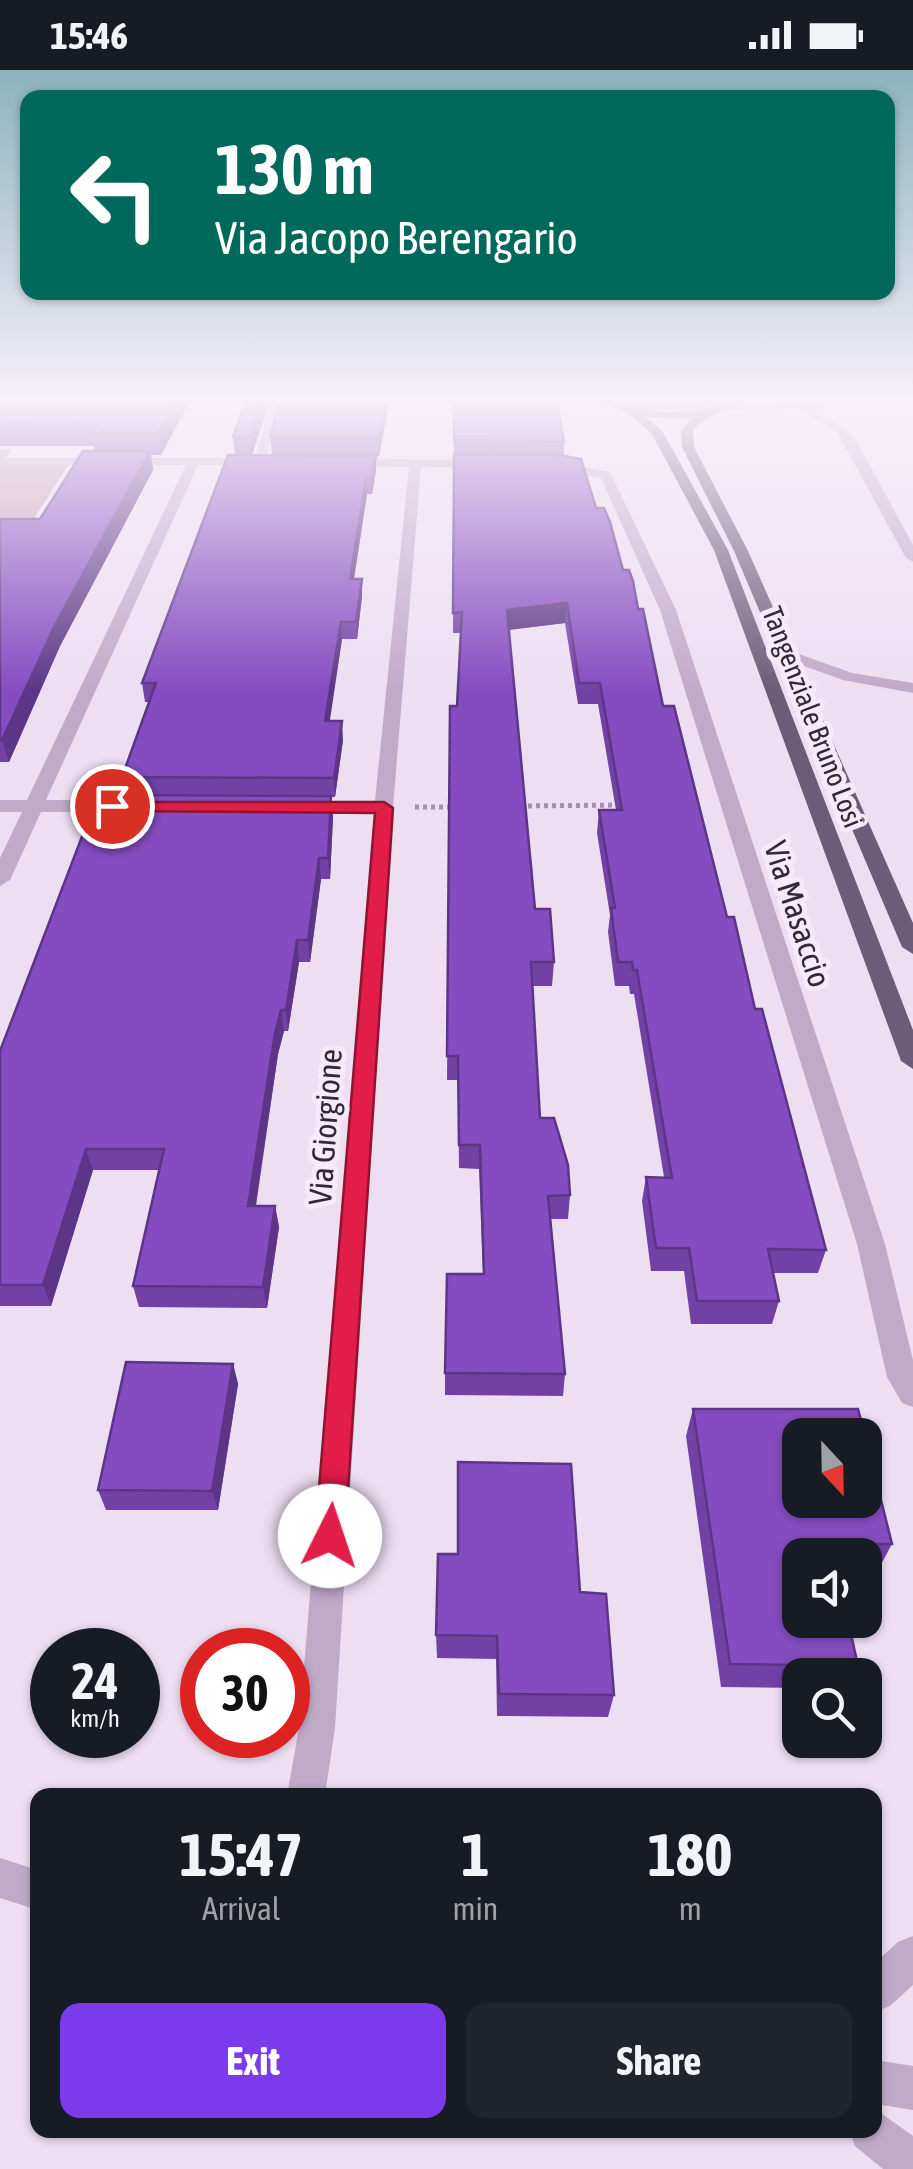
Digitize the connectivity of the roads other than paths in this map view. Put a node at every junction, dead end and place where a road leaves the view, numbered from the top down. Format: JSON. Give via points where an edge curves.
{"nodes":[{"id":1,"x":178,"y":495,"type":"edge"},
{"id":2,"x":411,"y":495,"type":"edge"},
{"id":3,"x":618,"y":495,"type":"edge"},
{"id":4,"x":691,"y":495,"type":"edge"},
{"id":5,"x":712,"y":495,"type":"edge"},
{"id":6,"x":880,"y":495,"type":"edge"},
{"id":7,"x":913,"y":558,"type":"edge"},
{"id":8,"x":785,"y":654,"type":"junction"},
{"id":9,"x":913,"y":688,"type":"edge"},
{"id":10,"x":0,"y":806,"type":"edge"},
{"id":11,"x":35,"y":806,"type":"junction"},
{"id":12,"x":171,"y":806,"type":"edge"},
{"id":13,"x":287,"y":807,"type":"edge"},
{"id":14,"x":384,"y":808,"type":"junction"},
{"id":15,"x":0,"y":880,"type":"edge"},
{"id":16,"x":913,"y":947,"type":"edge"},
{"id":17,"x":913,"y":1062,"type":"edge"},
{"id":18,"x":913,"y":1394,"type":"edge"},
{"id":19,"x":307,"y":1788,"type":"edge"},
{"id":20,"x":0,"y":1878,"type":"edge"},
{"id":21,"x":30,"y":1887,"type":"edge"},
{"id":22,"x":913,"y":1957,"type":"edge"},
{"id":23,"x":882,"y":1985,"type":"edge"},
{"id":24,"x":882,"y":2083,"type":"edge"},
{"id":25,"x":913,"y":2088,"type":"edge"},
{"id":26,"x":881,"y":2138,"type":"edge"},
{"id":27,"x":913,"y":2165,"type":"edge"}],
"edges":[{"from":1,"to":11,"type":"street"},
{"from":2,"to":14,"type":"street","name":"Via Giorgione"},
{"from":3,"to":18,"type":"street","name":"Via Masaccio","via":[[668,610],[871,1244],[902,1377]]},
{"from":4,"to":17,"type":"main road","name":"Tangenziale Bruno Losi","via":[[721,550]]},
{"from":5,"to":8,"type":"main road","name":"Tangenziale Bruno Losi"},
{"from":6,"to":7,"type":"street"},
{"from":8,"to":9,"type":"street","via":[[848,677]]},
{"from":8,"to":16,"type":"main road","name":"Tangenziale Bruno Losi"},
{"from":10,"to":11,"type":"street"},
{"from":11,"to":12,"type":"street"},
{"from":11,"to":15,"type":"street"},
{"from":13,"to":14,"type":"street"},
{"from":14,"to":19,"type":"street","name":"Via Giorgione","via":[[317,1728]]},
{"from":20,"to":21,"type":"street"},
{"from":22,"to":23,"type":"street"},
{"from":24,"to":25,"type":"street"},
{"from":26,"to":27,"type":"street"}]}
